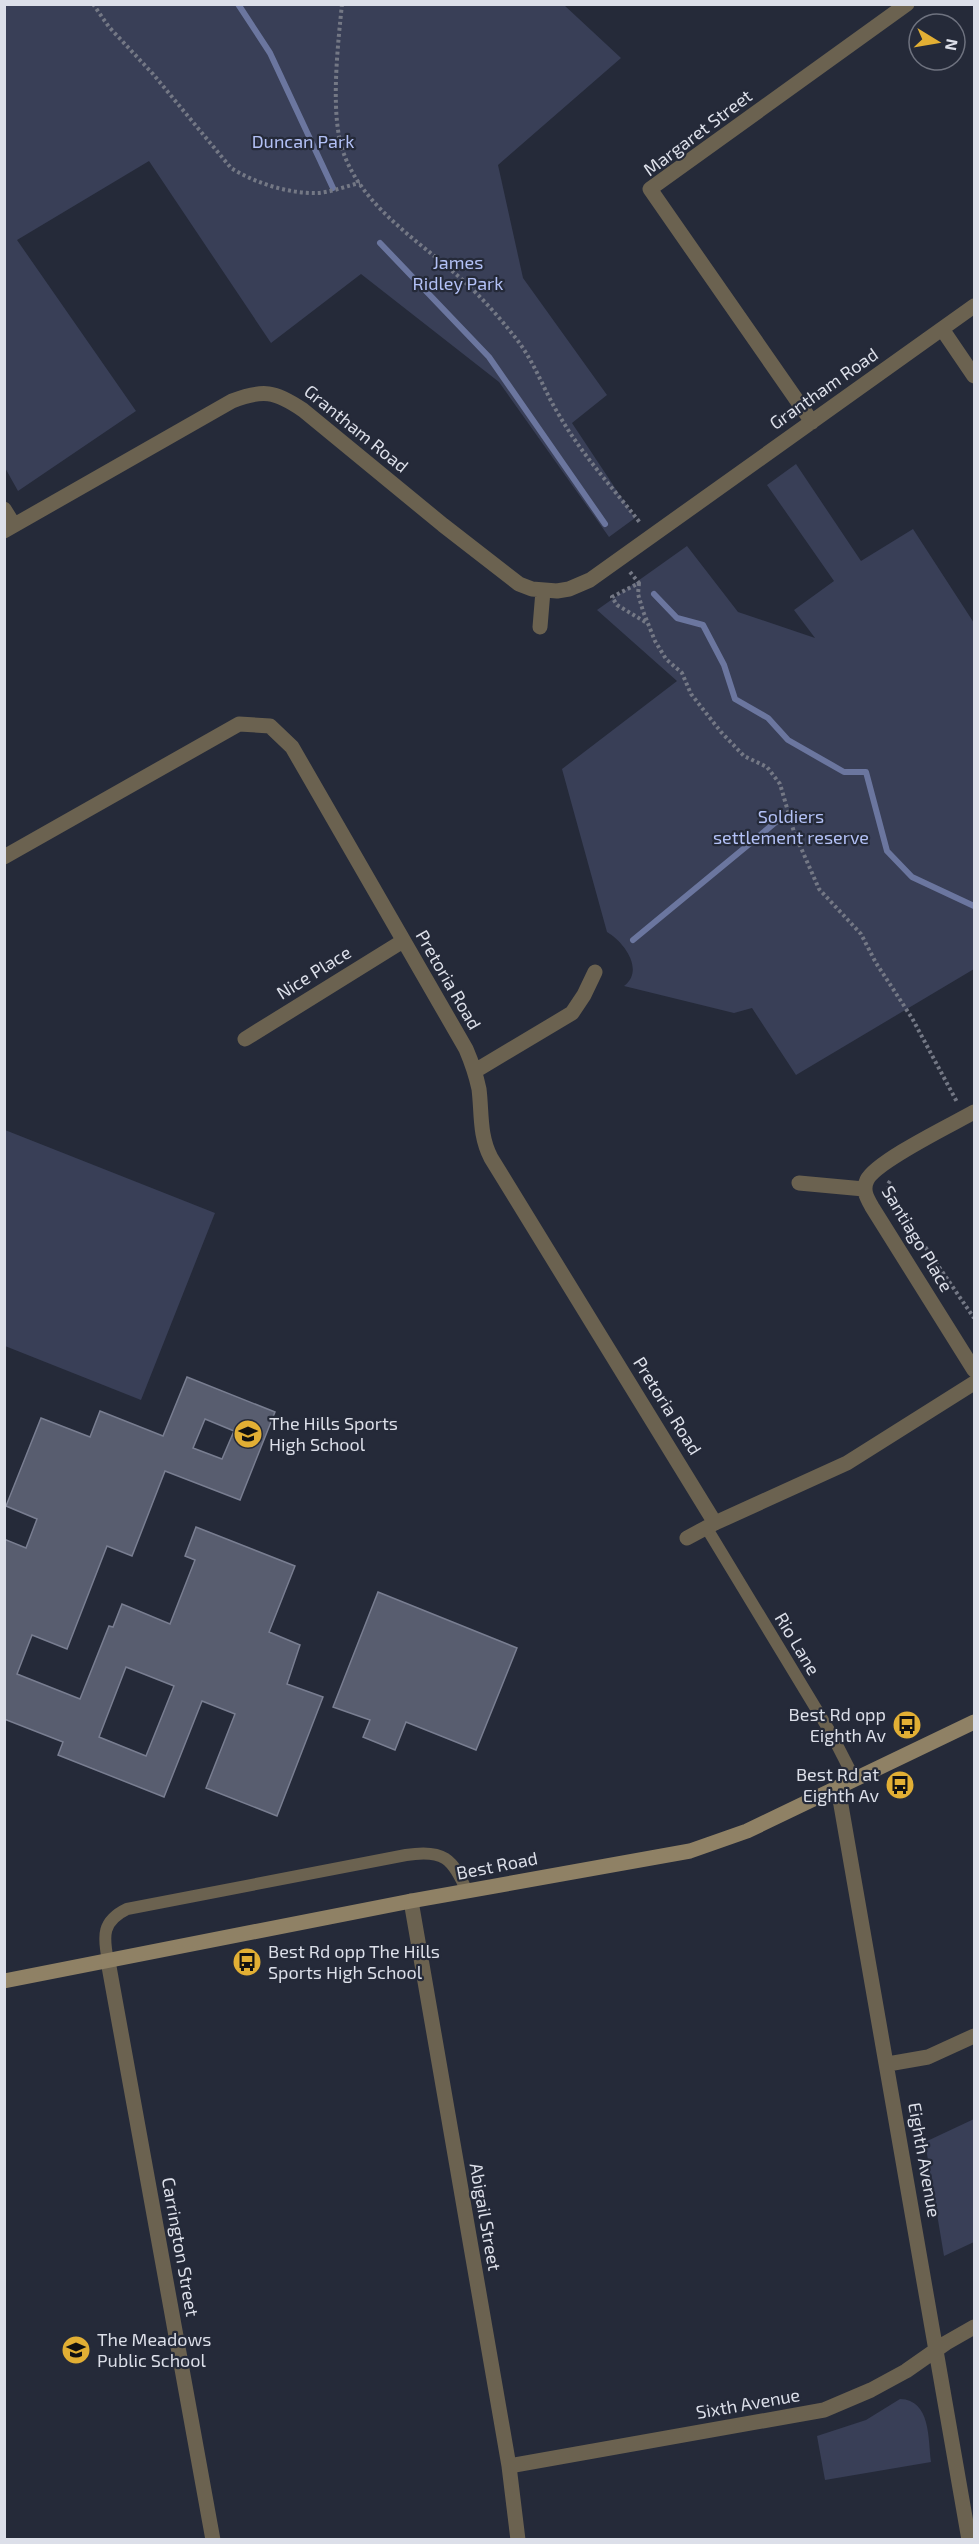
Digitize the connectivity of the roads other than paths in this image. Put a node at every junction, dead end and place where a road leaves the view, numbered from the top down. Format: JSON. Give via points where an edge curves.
{"nodes":[{"id":1,"x":907,"y":4,"type":"edge"},
{"id":2,"x":975,"y":306,"type":"edge"},
{"id":3,"x":942,"y":329,"type":"junction"},
{"id":4,"x":975,"y":376,"type":"edge"},
{"id":5,"x":812,"y":422,"type":"junction"},
{"id":6,"x":4,"y":509,"type":"edge"},
{"id":7,"x":9,"y":528,"type":"edge"},
{"id":8,"x":543,"y":591,"type":"junction"},
{"id":9,"x":540,"y":627,"type":"dead end"},
{"id":10,"x":4,"y":856,"type":"edge"},
{"id":11,"x":403,"y":941,"type":"junction"},
{"id":12,"x":595,"y":972,"type":"dead end"},
{"id":13,"x":245,"y":1038,"type":"dead end"},
{"id":14,"x":475,"y":1071,"type":"junction"},
{"id":15,"x":970,"y":1114,"type":"edge"},
{"id":16,"x":799,"y":1183,"type":"dead end"},
{"id":17,"x":864,"y":1189,"type":"junction"},
{"id":18,"x":975,"y":1370,"type":"edge"},
{"id":19,"x":975,"y":1383,"type":"edge"},
{"id":20,"x":711,"y":1525,"type":"junction"},
{"id":21,"x":687,"y":1538,"type":"dead end"},
{"id":22,"x":975,"y":1722,"type":"edge"},
{"id":23,"x":855,"y":1780,"type":"junction"},
{"id":24,"x":838,"y":1788,"type":"junction"},
{"id":25,"x":467,"y":1892,"type":"junction"},
{"id":26,"x":411,"y":1901,"type":"junction"},
{"id":27,"x":108,"y":1961,"type":"junction"},
{"id":28,"x":4,"y":1981,"type":"edge"},
{"id":29,"x":975,"y":2036,"type":"edge"},
{"id":30,"x":888,"y":2064,"type":"junction"},
{"id":31,"x":975,"y":2327,"type":"edge"},
{"id":32,"x":937,"y":2349,"type":"junction"},
{"id":33,"x":509,"y":2466,"type":"junction"},
{"id":34,"x":213,"y":2540,"type":"edge"},
{"id":35,"x":519,"y":2540,"type":"edge"},
{"id":36,"x":969,"y":2540,"type":"edge"}],
"edges":[{"from":1,"to":5,"type":"street","name":"Margaret Street","via":[[650,189]]},
{"from":2,"to":3,"type":"street","name":"Grantham Road"},
{"from":3,"to":4,"type":"street"},
{"from":3,"to":5,"type":"street","name":"Grantham Road"},
{"from":5,"to":8,"type":"street","name":"Grantham Road","via":[[590,580],[569,589]]},
{"from":6,"to":7,"type":"street"},
{"from":7,"to":8,"type":"street","name":"Grantham Road","via":[[232,401],[250,394],[273,394],[303,410],[506,575]]},
{"from":8,"to":9,"type":"street"},
{"from":10,"to":11,"type":"street","name":"Pretoria Road","via":[[239,724],[270,726],[292,747]]},
{"from":11,"to":13,"type":"street","name":"Nice Place"},
{"from":11,"to":14,"type":"street","name":"Pretoria Road"},
{"from":12,"to":14,"type":"street","via":[[572,1013]]},
{"from":14,"to":20,"type":"street","name":"Pretoria Road","via":[[481,1128],[491,1158]]},
{"from":15,"to":17,"type":"street","name":"Santiago Place","via":[[879,1166]]},
{"from":16,"to":17,"type":"street","name":"Santiago Place"},
{"from":17,"to":18,"type":"street","name":"Santiago Place"},
{"from":19,"to":20,"type":"street","via":[[847,1463]]},
{"from":20,"to":21,"type":"street"},
{"from":20,"to":23,"type":"lane","name":"Rio Lane"},
{"from":22,"to":23,"type":"main road","name":"Best Road"},
{"from":23,"to":24,"type":"main road","name":"Best Road"},
{"from":24,"to":25,"type":"main road","name":"Best Road","via":[[747,1831],[690,1851]]},
{"from":24,"to":30,"type":"street","name":"Eighth Avenue"},
{"from":25,"to":26,"type":"main road","name":"Best Road"},
{"from":25,"to":27,"type":"lane","via":[[457,1871],[442,1855],[406,1855],[127,1909],[111,1920],[106,1930]]},
{"from":26,"to":27,"type":"main road","name":"Best Road"},
{"from":26,"to":33,"type":"street","name":"Abigail Street"},
{"from":27,"to":28,"type":"main road","name":"Best Road"},
{"from":27,"to":34,"type":"street","name":"Carrington Street"},
{"from":29,"to":30,"type":"street","via":[[928,2058]]},
{"from":30,"to":32,"type":"street","name":"Eighth Avenue"},
{"from":31,"to":32,"type":"street","name":"Sixth Avenue"},
{"from":32,"to":33,"type":"street","name":"Sixth Avenue","via":[[871,2390],[824,2410]]},
{"from":32,"to":36,"type":"street","name":"Eighth Avenue"},
{"from":33,"to":35,"type":"street","name":"Abigail Street"}]}
